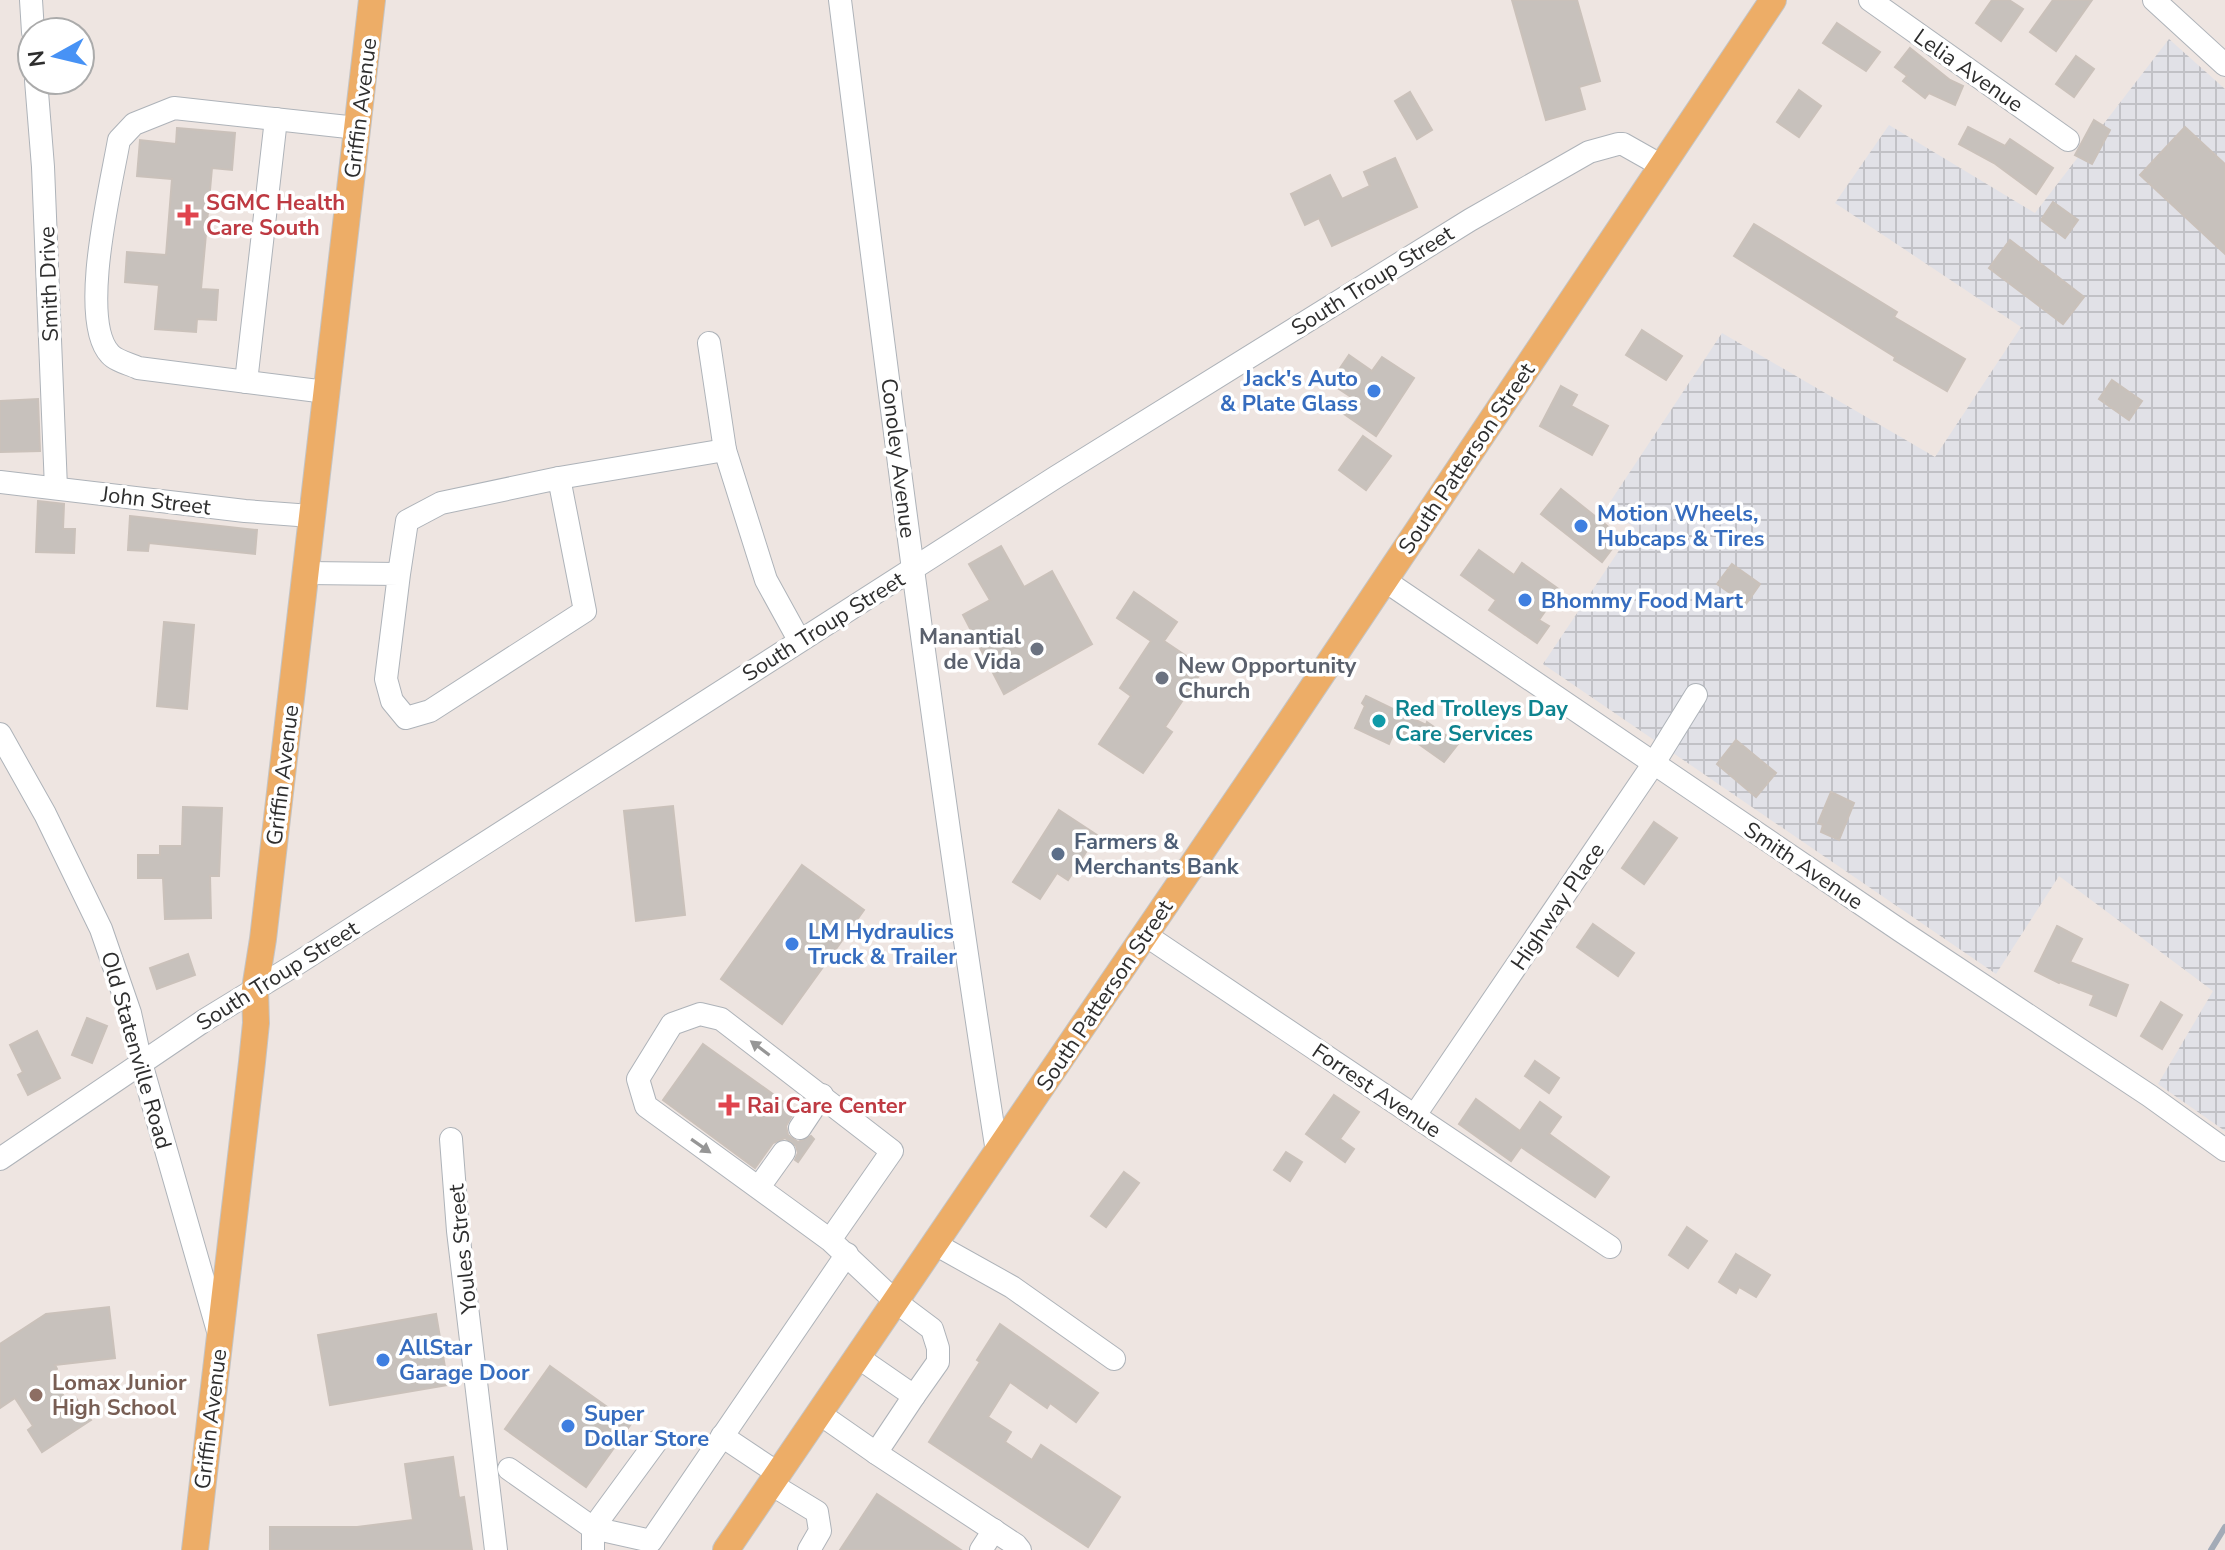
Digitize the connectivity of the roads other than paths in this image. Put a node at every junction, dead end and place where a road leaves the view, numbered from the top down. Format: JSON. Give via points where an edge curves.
{"nodes":[{"id":1,"x":372,"y":0,"type":"edge"},
{"id":2,"x":840,"y":0,"type":"edge"},
{"id":3,"x":1773,"y":0,"type":"edge"},
{"id":4,"x":1870,"y":0,"type":"edge"},
{"id":5,"x":2154,"y":0,"type":"edge"},
{"id":6,"x":2225,"y":65,"type":"edge"},
{"id":7,"x":37,"y":96,"type":"edge"},
{"id":8,"x":276,"y":119,"type":"junction"},
{"id":9,"x":357,"y":128,"type":"junction"},
{"id":10,"x":2068,"y":140,"type":"dead end"},
{"id":11,"x":1662,"y":166,"type":"junction"},
{"id":12,"x":709,"y":343,"type":"dead end"},
{"id":13,"x":246,"y":382,"type":"junction"},
{"id":14,"x":326,"y":392,"type":"junction"},
{"id":15,"x":725,"y":450,"type":"junction"},
{"id":16,"x":559,"y":478,"type":"junction"},
{"id":17,"x":0,"y":482,"type":"edge"},
{"id":18,"x":56,"y":488,"type":"junction"},
{"id":19,"x":311,"y":516,"type":"junction"},
{"id":20,"x":914,"y":568,"type":"junction"},
{"id":21,"x":306,"y":573,"type":"junction"},
{"id":22,"x":399,"y":574,"type":"junction"},
{"id":23,"x":1384,"y":580,"type":"junction"},
{"id":24,"x":799,"y":640,"type":"junction"},
{"id":25,"x":1696,"y":695,"type":"dead end"},
{"id":26,"x":0,"y":734,"type":"edge"},
{"id":27,"x":1654,"y":763,"type":"junction"},
{"id":28,"x":1144,"y":934,"type":"junction"},
{"id":29,"x":255,"y":989,"type":"junction"},
{"id":30,"x":141,"y":1063,"type":"junction"},
{"id":31,"x":822,"y":1095,"type":"junction"},
{"id":32,"x":1415,"y":1115,"type":"junction"},
{"id":33,"x":800,"y":1128,"type":"dead end"},
{"id":34,"x":451,"y":1139,"type":"dead end"},
{"id":35,"x":2225,"y":1150,"type":"edge"},
{"id":36,"x":784,"y":1152,"type":"dead end"},
{"id":37,"x":997,"y":1152,"type":"junction"},
{"id":38,"x":0,"y":1159,"type":"edge"},
{"id":39,"x":759,"y":1187,"type":"junction"},
{"id":40,"x":935,"y":1244,"type":"junction"},
{"id":41,"x":838,"y":1247,"type":"junction"},
{"id":42,"x":1610,"y":1247,"type":"dead end"},
{"id":43,"x":896,"y":1302,"type":"junction"},
{"id":44,"x":220,"y":1336,"type":"junction"},
{"id":45,"x":859,"y":1358,"type":"junction"},
{"id":46,"x":1114,"y":1359,"type":"dead end"},
{"id":47,"x":914,"y":1396,"type":"junction"},
{"id":48,"x":820,"y":1414,"type":"junction"},
{"id":49,"x":722,"y":1436,"type":"junction"},
{"id":50,"x":656,"y":1442,"type":"dead end"},
{"id":51,"x":876,"y":1453,"type":"junction"},
{"id":52,"x":509,"y":1469,"type":"dead end"},
{"id":53,"x":775,"y":1479,"type":"junction"},
{"id":54,"x":994,"y":1530,"type":"junction"},
{"id":55,"x":593,"y":1539,"type":"edge"},
{"id":56,"x":735,"y":1544,"type":"edge"},
{"id":57,"x":195,"y":1550,"type":"edge"},
{"id":58,"x":496,"y":1550,"type":"edge"},
{"id":59,"x":809,"y":1550,"type":"edge"},
{"id":60,"x":981,"y":1550,"type":"edge"},
{"id":61,"x":1020,"y":1550,"type":"edge"}],
"edges":[{"from":1,"to":9,"type":"main road","name":"Griffin Avenue"},
{"from":2,"to":20,"type":"street","name":"Conoley Avenue"},
{"from":3,"to":11,"type":"main road","name":"South Patterson Street"},
{"from":4,"to":10,"type":"street","name":"Lelia Avenue"},
{"from":5,"to":6,"type":"street"},
{"from":7,"to":18,"type":"street","name":"Smith Drive"},
{"from":8,"to":9,"type":"street"},
{"from":8,"to":13,"type":"street"},
{"from":8,"to":13,"type":"street","via":[[174,108],[134,124],[119,140],[95,286],[98,334],[111,356],[138,368]]},
{"from":9,"to":14,"type":"main road","name":"Griffin Avenue"},
{"from":11,"to":20,"type":"street","name":"South Troup Street","via":[[1623,144],[1589,152],[1404,260]]},
{"from":11,"to":23,"type":"main road","name":"South Patterson Street"},
{"from":12,"to":15,"type":"street"},
{"from":13,"to":14,"type":"street"},
{"from":14,"to":19,"type":"main road","name":"Griffin Avenue"},
{"from":15,"to":16,"type":"street"},
{"from":15,"to":24,"type":"street","via":[[766,580]]},
{"from":16,"to":22,"type":"street","via":[[441,503],[407,521]]},
{"from":16,"to":22,"type":"street","via":[[585,611],[430,711],[406,718],[392,701],[386,679]]},
{"from":17,"to":18,"type":"street","name":"John Street"},
{"from":18,"to":19,"type":"street","name":"John Street"},
{"from":19,"to":21,"type":"main road","name":"Griffin Avenue"},
{"from":20,"to":24,"type":"street","name":"South Troup Street"},
{"from":20,"to":37,"type":"street","name":"Conoley Avenue"},
{"from":21,"to":22,"type":"street"},
{"from":21,"to":29,"type":"main road","name":"Griffin Avenue"},
{"from":23,"to":27,"type":"street","name":"Smith Avenue"},
{"from":23,"to":28,"type":"main road","name":"South Patterson Street"},
{"from":24,"to":29,"type":"street","name":"South Troup Street"},
{"from":25,"to":27,"type":"street","name":"Highway Place"},
{"from":26,"to":30,"type":"street","name":"Old Statenville Road","via":[[101,929]]},
{"from":27,"to":32,"type":"street","name":"Highway Place"},
{"from":27,"to":35,"type":"street","name":"Smith Avenue"},
{"from":28,"to":32,"type":"street","name":"Forrest Avenue"},
{"from":28,"to":37,"type":"main road","name":"South Patterson Street"},
{"from":29,"to":30,"type":"street","name":"South Troup Street"},
{"from":29,"to":44,"type":"main road","name":"Griffin Avenue","via":[[256,1023]]},
{"from":30,"to":38,"type":"street","name":"South Troup Street"},
{"from":30,"to":44,"type":"street","name":"Old Statenville Road"},
{"from":31,"to":33,"type":"street"},
{"from":31,"to":39,"type":"street","one_way":true,"via":[[721,1019],[700,1014],[672,1024],[638,1079],[646,1106]]},
{"from":31,"to":41,"type":"street","via":[[892,1151]]},
{"from":32,"to":42,"type":"street","name":"Forrest Avenue"},
{"from":34,"to":58,"type":"street","name":"Youles Street"},
{"from":36,"to":39,"type":"street"},
{"from":37,"to":40,"type":"main road","name":"South Patterson Street"},
{"from":39,"to":41,"type":"street"},
{"from":40,"to":43,"type":"main road","name":"South Patterson Street"},
{"from":40,"to":46,"type":"street","via":[[1012,1287]]},
{"from":41,"to":43,"type":"street"},
{"from":41,"to":49,"type":"street"},
{"from":43,"to":45,"type":"main road","name":"South Patterson Street"},
{"from":43,"to":47,"type":"street","via":[[932,1329],[938,1348],[938,1362]]},
{"from":44,"to":57,"type":"main road","name":"Griffin Avenue"},
{"from":45,"to":47,"type":"street"},
{"from":45,"to":48,"type":"main road","name":"South Patterson Street"},
{"from":47,"to":51,"type":"street"},
{"from":48,"to":51,"type":"street"},
{"from":48,"to":53,"type":"main road","name":"South Patterson Street"},
{"from":49,"to":53,"type":"street"},
{"from":49,"to":55,"type":"street","via":[[651,1541]]},
{"from":50,"to":55,"type":"street"},
{"from":51,"to":54,"type":"street"},
{"from":52,"to":55,"type":"street"},
{"from":53,"to":56,"type":"main road","name":"South Patterson Street"},
{"from":53,"to":59,"type":"street","via":[[817,1512],[820,1531]]},
{"from":54,"to":60,"type":"street"},
{"from":54,"to":61,"type":"street"}]}
